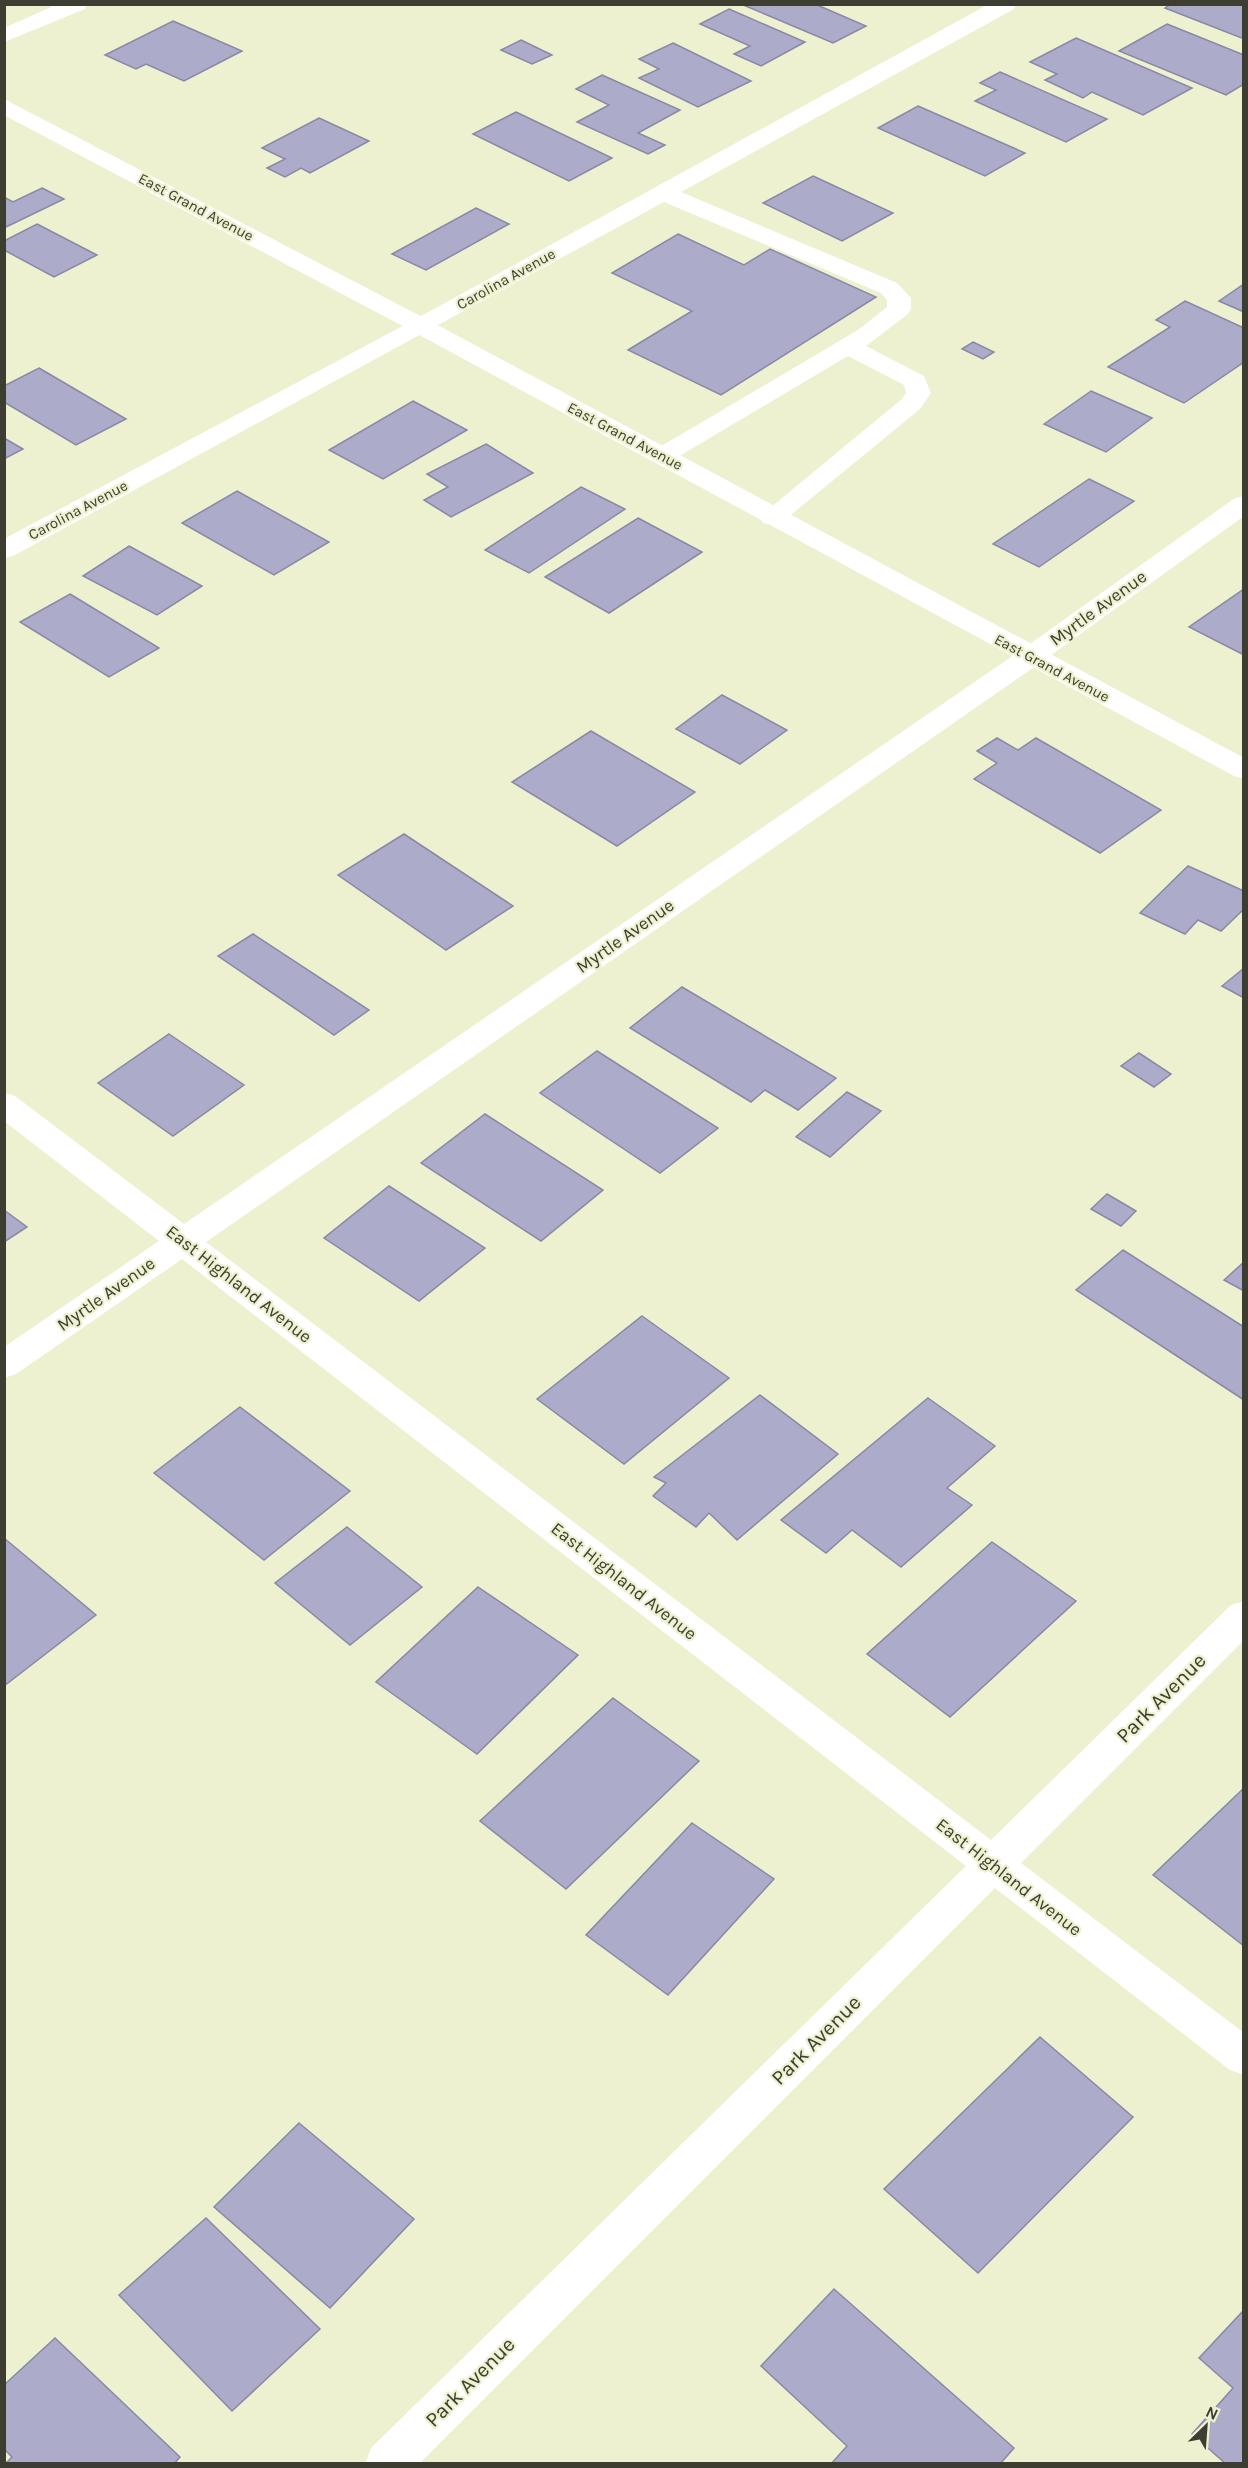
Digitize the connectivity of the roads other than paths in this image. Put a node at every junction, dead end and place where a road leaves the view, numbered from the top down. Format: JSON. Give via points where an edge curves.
{"nodes":[{"id":1,"x":77,"y":4,"type":"edge"},
{"id":2,"x":1006,"y":4,"type":"edge"},
{"id":3,"x":4,"y":36,"type":"edge"},
{"id":4,"x":4,"y":105,"type":"edge"},
{"id":5,"x":663,"y":193,"type":"junction"},
{"id":6,"x":421,"y":326,"type":"junction"},
{"id":7,"x":847,"y":346,"type":"junction"},
{"id":8,"x":662,"y":456,"type":"junction"},
{"id":9,"x":1244,"y":504,"type":"edge"},
{"id":10,"x":772,"y":517,"type":"junction"},
{"id":11,"x":4,"y":550,"type":"edge"},
{"id":12,"x":1030,"y":657,"type":"junction"},
{"id":13,"x":1244,"y":770,"type":"edge"},
{"id":14,"x":4,"y":1104,"type":"edge"},
{"id":15,"x":182,"y":1240,"type":"junction"},
{"id":16,"x":4,"y":1365,"type":"edge"},
{"id":17,"x":1244,"y":1616,"type":"edge"},
{"id":18,"x":993,"y":1865,"type":"junction"},
{"id":19,"x":1244,"y":2057,"type":"edge"},
{"id":20,"x":387,"y":2463,"type":"edge"}],
"edges":[{"from":1,"to":3,"type":"street"},
{"from":2,"to":5,"type":"street","name":"Carolina Avenue"},
{"from":4,"to":6,"type":"street","name":"East Grand Avenue"},
{"from":5,"to":6,"type":"street","name":"Carolina Avenue"},
{"from":5,"to":7,"type":"street","via":[[889,288],[899,298],[899,309]]},
{"from":6,"to":8,"type":"street","name":"East Grand Avenue"},
{"from":6,"to":11,"type":"street","name":"Carolina Avenue"},
{"from":7,"to":8,"type":"street"},
{"from":7,"to":10,"type":"street","via":[[915,381],[919,393],[911,404]]},
{"from":8,"to":10,"type":"street","name":"East Grand Avenue"},
{"from":9,"to":12,"type":"street","name":"Myrtle Avenue"},
{"from":10,"to":12,"type":"street","name":"East Grand Avenue"},
{"from":12,"to":13,"type":"street","name":"East Grand Avenue"},
{"from":12,"to":15,"type":"street","name":"Myrtle Avenue"},
{"from":14,"to":15,"type":"street","name":"East Highland Avenue"},
{"from":15,"to":16,"type":"street","name":"Myrtle Avenue"},
{"from":15,"to":18,"type":"street","name":"East Highland Avenue"},
{"from":17,"to":18,"type":"street","name":"Park Avenue"},
{"from":18,"to":19,"type":"street","name":"East Highland Avenue"},
{"from":18,"to":20,"type":"street","name":"Park Avenue"}]}
